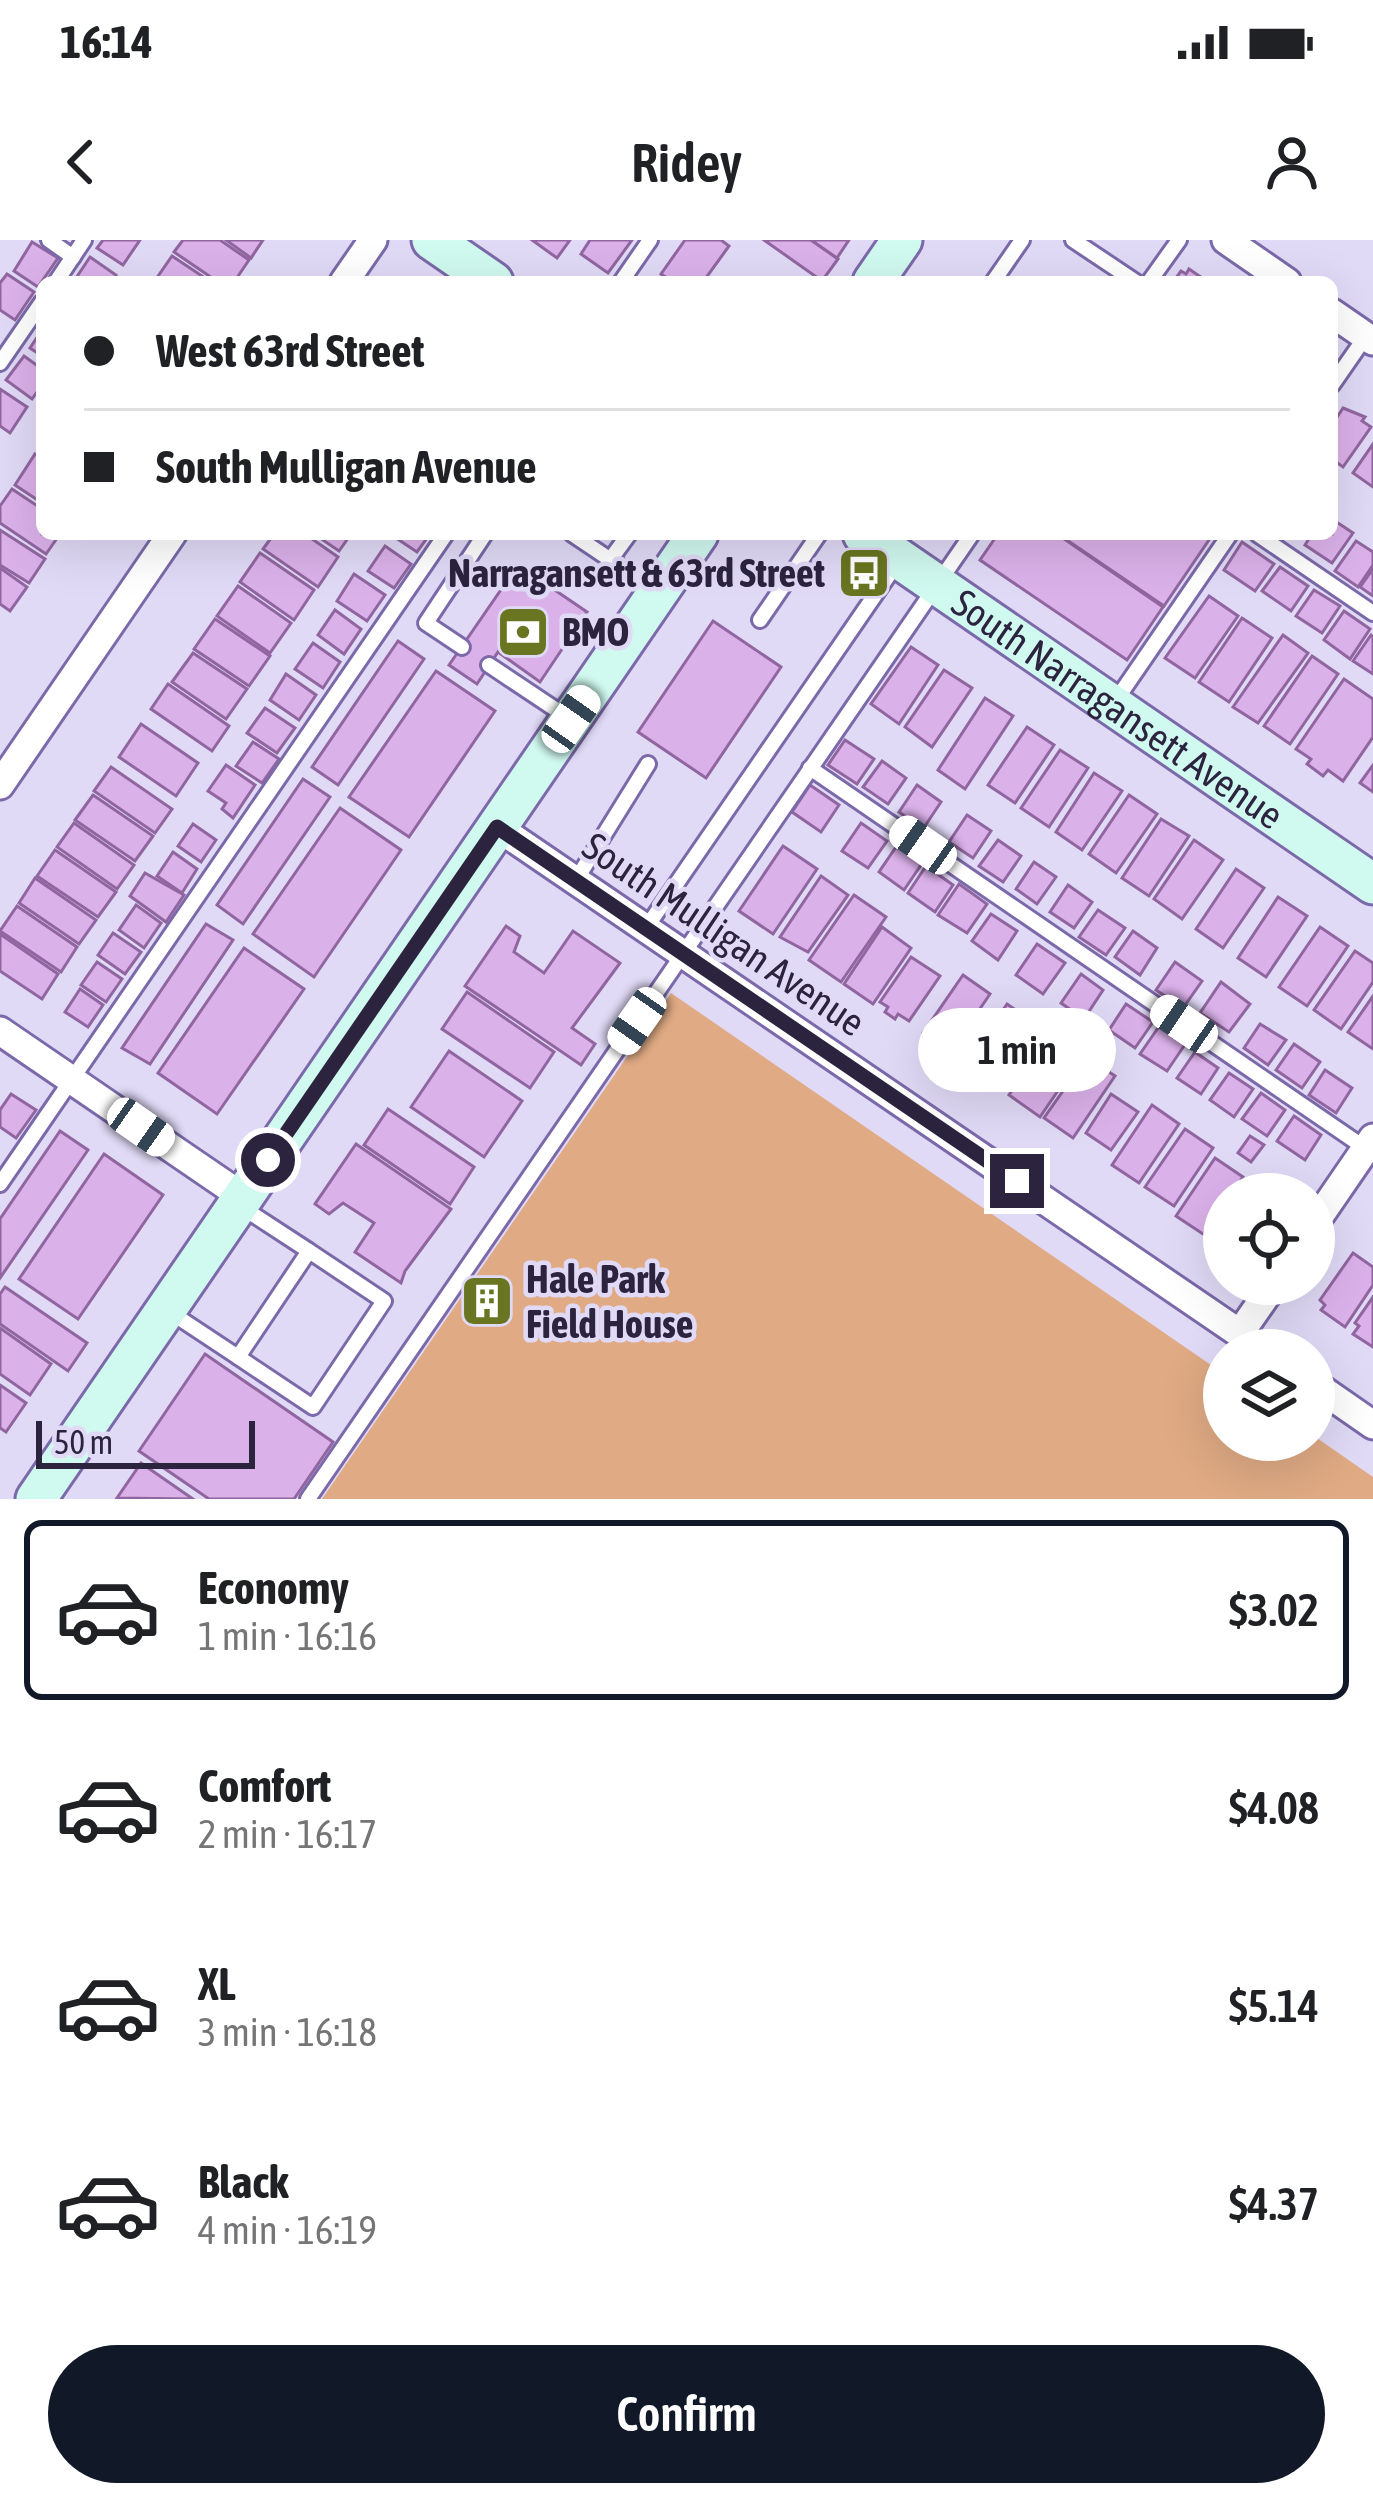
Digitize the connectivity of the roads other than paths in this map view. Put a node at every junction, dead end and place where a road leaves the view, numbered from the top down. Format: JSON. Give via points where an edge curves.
{"nodes":[{"id":1,"x":49,"y":240,"type":"edge"},
{"id":2,"x":84,"y":240,"type":"edge"},
{"id":3,"x":373,"y":240,"type":"edge"},
{"id":4,"x":432,"y":240,"type":"edge"},
{"id":5,"x":650,"y":240,"type":"edge"},
{"id":6,"x":902,"y":240,"type":"edge"},
{"id":7,"x":1022,"y":240,"type":"edge"},
{"id":8,"x":1073,"y":240,"type":"edge"},
{"id":9,"x":1179,"y":240,"type":"edge"},
{"id":10,"x":1226,"y":240,"type":"edge"},
{"id":11,"x":73,"y":257,"type":"junction"},
{"id":12,"x":60,"y":276,"type":"edge"},
{"id":13,"x":348,"y":276,"type":"edge"},
{"id":14,"x":484,"y":276,"type":"edge"},
{"id":15,"x":625,"y":276,"type":"edge"},
{"id":16,"x":877,"y":276,"type":"edge"},
{"id":17,"x":997,"y":276,"type":"edge"},
{"id":18,"x":1127,"y":276,"type":"edge"},
{"id":19,"x":1153,"y":276,"type":"edge"},
{"id":20,"x":1278,"y":276,"type":"edge"},
{"id":21,"x":36,"y":311,"type":"edge"},
{"id":22,"x":1338,"y":317,"type":"edge"},
{"id":23,"x":1369,"y":339,"type":"edge"},
{"id":24,"x":0,"y":363,"type":"edge"},
{"id":25,"x":1338,"y":378,"type":"edge"},
{"id":26,"x":168,"y":540,"type":"edge"},
{"id":27,"x":442,"y":540,"type":"edge"},
{"id":28,"x":481,"y":540,"type":"edge"},
{"id":29,"x":581,"y":540,"type":"edge"},
{"id":30,"x":625,"y":540,"type":"edge"},
{"id":31,"x":694,"y":540,"type":"edge"},
{"id":32,"x":815,"y":540,"type":"edge"},
{"id":33,"x":872,"y":540,"type":"edge"},
{"id":34,"x":968,"y":540,"type":"edge"},
{"id":35,"x":1226,"y":540,"type":"edge"},
{"id":36,"x":1266,"y":540,"type":"edge"},
{"id":37,"x":900,"y":559,"type":"junction"},
{"id":38,"x":610,"y":560,"type":"junction"},
{"id":39,"x":937,"y":585,"type":"junction"},
{"id":40,"x":658,"y":592,"type":"junction"},
{"id":41,"x":1373,"y":614,"type":"edge"},
{"id":42,"x":760,"y":620,"type":"dead end"},
{"id":43,"x":462,"y":646,"type":"dead end"},
{"id":44,"x":489,"y":665,"type":"dead end"},
{"id":45,"x":1112,"y":705,"type":"junction"},
{"id":46,"x":571,"y":719,"type":"junction"},
{"id":47,"x":648,"y":764,"type":"dead end"},
{"id":48,"x":811,"y":768,"type":"junction"},
{"id":49,"x":0,"y":785,"type":"edge"},
{"id":50,"x":497,"y":827,"type":"junction"},
{"id":51,"x":576,"y":880,"type":"junction"},
{"id":52,"x":1373,"y":884,"type":"edge"},
{"id":53,"x":646,"y":928,"type":"junction"},
{"id":54,"x":683,"y":954,"type":"junction"},
{"id":55,"x":0,"y":1031,"type":"edge"},
{"id":56,"x":72,"y":1080,"type":"junction"},
{"id":57,"x":1371,"y":1146,"type":"edge"},
{"id":58,"x":0,"y":1184,"type":"edge"},
{"id":59,"x":1335,"y":1195,"type":"edge"},
{"id":60,"x":240,"y":1201,"type":"junction"},
{"id":61,"x":308,"y":1251,"type":"junction"},
{"id":62,"x":166,"y":1309,"type":"junction"},
{"id":63,"x":1234,"y":1329,"type":"edge"},
{"id":64,"x":238,"y":1357,"type":"junction"},
{"id":65,"x":1335,"y":1399,"type":"edge"},
{"id":66,"x":1373,"y":1425,"type":"edge"},
{"id":67,"x":36,"y":1499,"type":"edge"},
{"id":68,"x":308,"y":1499,"type":"edge"}],
"edges":[{"from":1,"to":11,"type":"lane"},
{"from":2,"to":11,"type":"lane"},
{"from":3,"to":13,"type":"street"},
{"from":4,"to":14,"type":"main road"},
{"from":5,"to":15,"type":"lane"},
{"from":6,"to":16,"type":"main road"},
{"from":7,"to":17,"type":"lane"},
{"from":8,"to":18,"type":"lane"},
{"from":9,"to":19,"type":"lane"},
{"from":10,"to":20,"type":"street"},
{"from":11,"to":12,"type":"lane"},
{"from":21,"to":24,"type":"lane"},
{"from":22,"to":23,"type":"street"},
{"from":23,"to":25,"type":"lane"},
{"from":26,"to":49,"type":"street"},
{"from":27,"to":56,"type":"lane"},
{"from":28,"to":43,"type":"lane","via":[[426,623]]},
{"from":29,"to":38,"type":"lane"},
{"from":30,"to":38,"type":"lane"},
{"from":31,"to":40,"type":"main road"},
{"from":32,"to":42,"type":"lane"},
{"from":33,"to":37,"type":"main road","name":"South Narragansett Avenue"},
{"from":34,"to":39,"type":"lane"},
{"from":35,"to":45,"type":"lane"},
{"from":36,"to":41,"type":"lane"},
{"from":37,"to":39,"type":"main road","name":"South Narragansett Avenue"},
{"from":37,"to":53,"type":"lane"},
{"from":38,"to":40,"type":"lane"},
{"from":39,"to":45,"type":"main road","name":"South Narragansett Avenue"},
{"from":39,"to":48,"type":"lane"},
{"from":40,"to":46,"type":"main road"},
{"from":44,"to":46,"type":"lane"},
{"from":45,"to":52,"type":"main road","name":"South Narragansett Avenue"},
{"from":46,"to":50,"type":"main road"},
{"from":47,"to":51,"type":"lane"},
{"from":48,"to":54,"type":"lane"},
{"from":48,"to":57,"type":"lane"},
{"from":50,"to":51,"type":"street","name":"South Mulligan Avenue"},
{"from":50,"to":60,"type":"main road"},
{"from":51,"to":53,"type":"street","name":"South Mulligan Avenue"},
{"from":53,"to":54,"type":"street","name":"South Mulligan Avenue"},
{"from":54,"to":63,"type":"street","name":"South Mulligan Avenue"},
{"from":54,"to":68,"type":"lane"},
{"from":55,"to":56,"type":"street"},
{"from":56,"to":58,"type":"lane"},
{"from":56,"to":60,"type":"street"},
{"from":57,"to":59,"type":"street"},
{"from":60,"to":61,"type":"lane"},
{"from":60,"to":62,"type":"main road"},
{"from":61,"to":64,"type":"lane"},
{"from":61,"to":64,"type":"lane","via":[[384,1301],[314,1407]]},
{"from":62,"to":64,"type":"lane"},
{"from":62,"to":67,"type":"main road"},
{"from":65,"to":66,"type":"street"}]}
